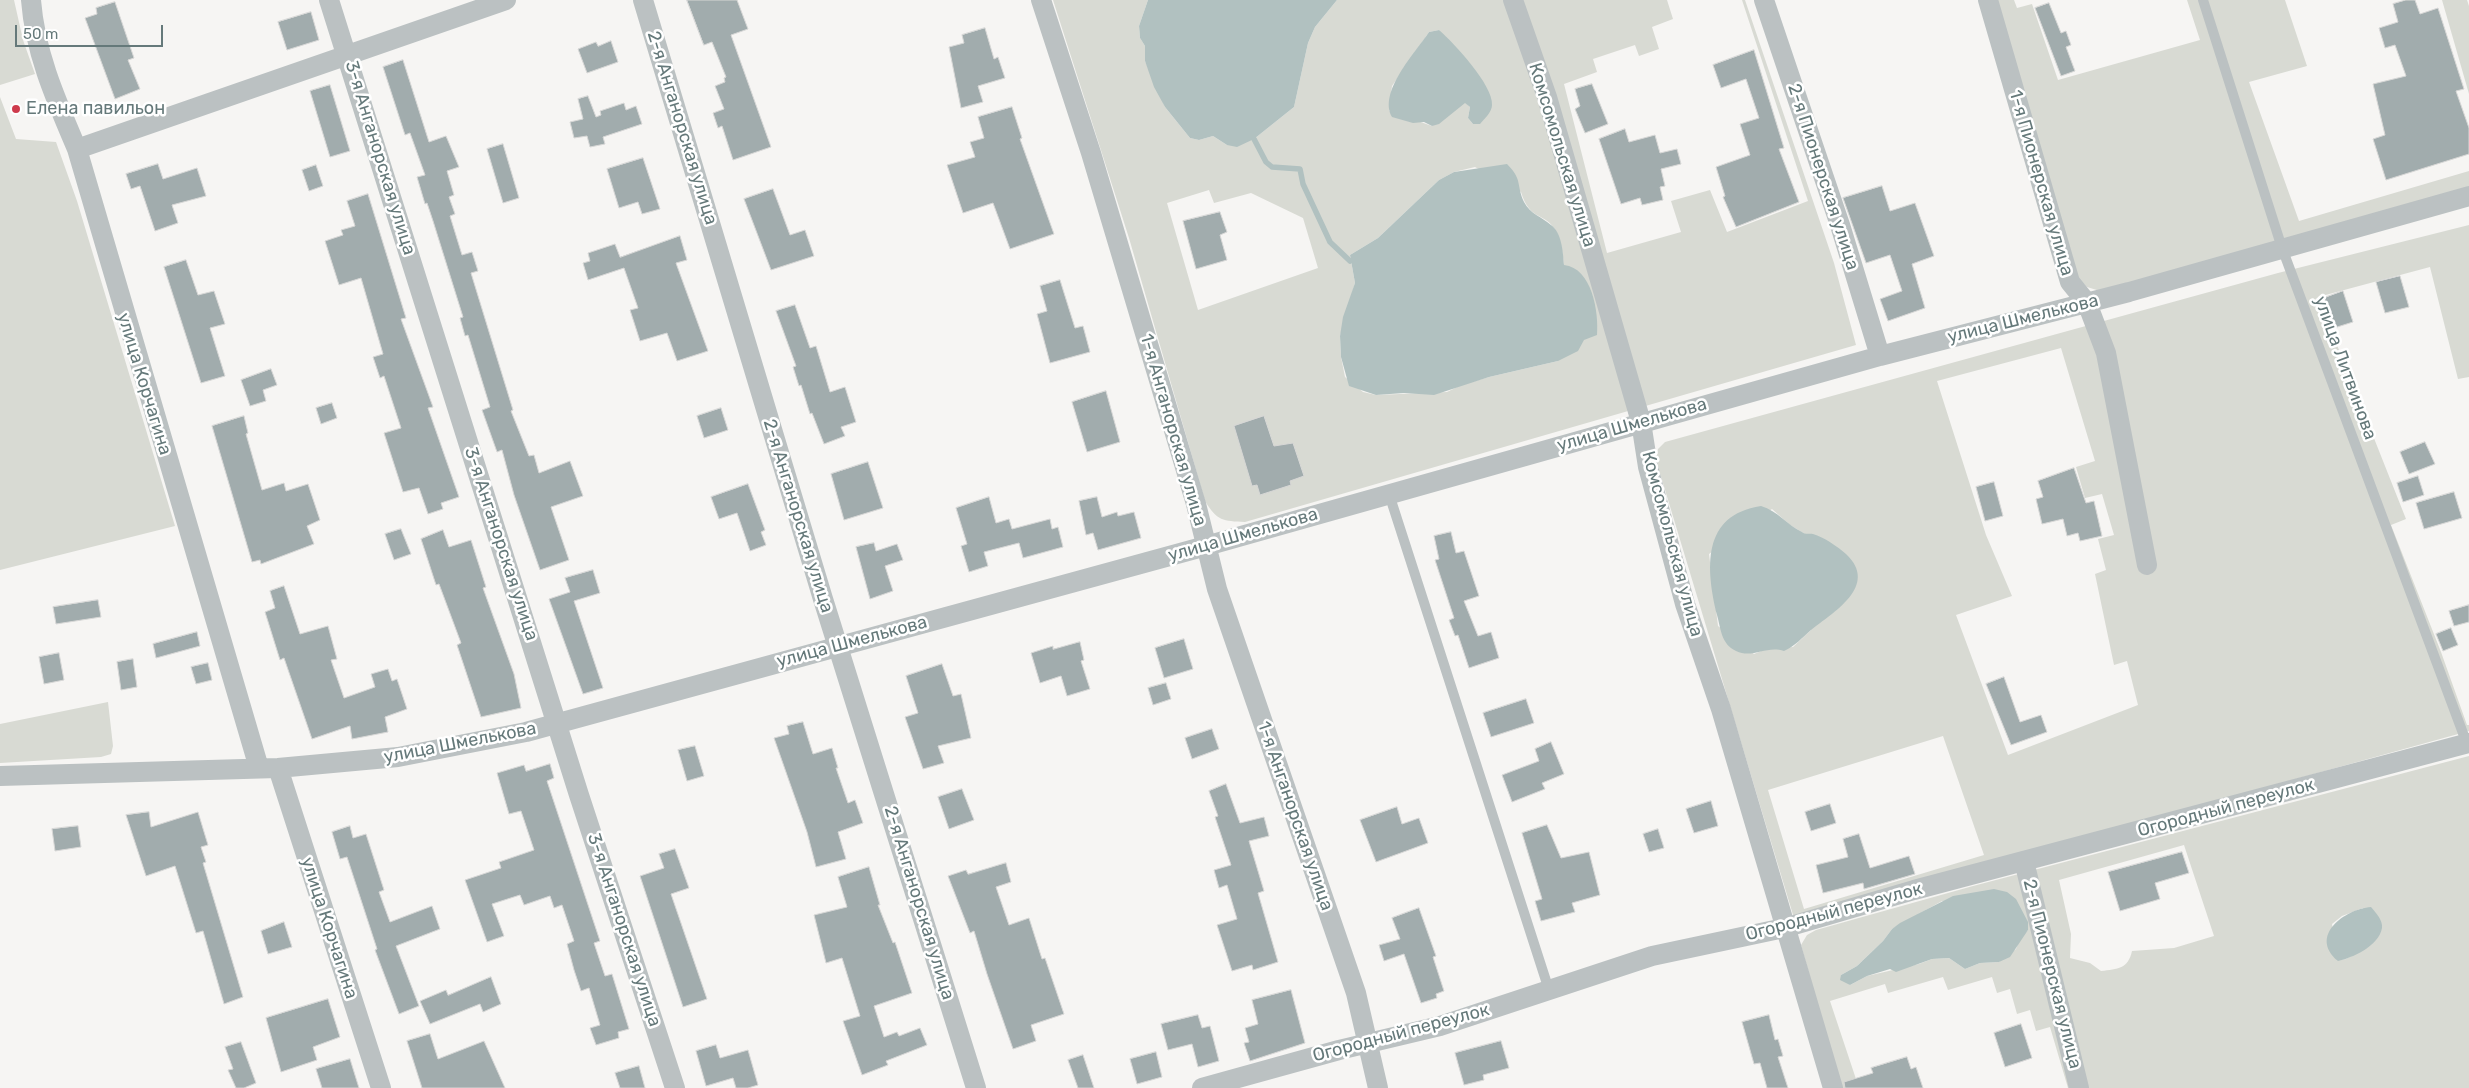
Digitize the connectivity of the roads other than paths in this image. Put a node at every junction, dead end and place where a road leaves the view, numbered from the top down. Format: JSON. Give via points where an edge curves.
{"nodes":[{"id":1,"x":32,"y":0,"type":"edge"},
{"id":2,"x":329,"y":0,"type":"edge"},
{"id":3,"x":506,"y":0,"type":"edge"},
{"id":4,"x":644,"y":0,"type":"edge"},
{"id":5,"x":1041,"y":0,"type":"edge"},
{"id":6,"x":1513,"y":0,"type":"edge"},
{"id":7,"x":1764,"y":0,"type":"edge"},
{"id":8,"x":1988,"y":0,"type":"edge"},
{"id":9,"x":2203,"y":0,"type":"edge"},
{"id":10,"x":348,"y":55,"type":"junction"},
{"id":11,"x":76,"y":149,"type":"junction"},
{"id":12,"x":2469,"y":196,"type":"edge"},
{"id":13,"x":2282,"y":248,"type":"junction"},
{"id":14,"x":2087,"y":303,"type":"junction"},
{"id":15,"x":1880,"y":356,"type":"junction"},
{"id":16,"x":1642,"y":422,"type":"junction"},
{"id":17,"x":1389,"y":494,"type":"junction"},
{"id":18,"x":1206,"y":546,"type":"junction"},
{"id":19,"x":2146,"y":565,"type":"dead end"},
{"id":20,"x":838,"y":646,"type":"junction"},
{"id":21,"x":557,"y":724,"type":"junction"},
{"id":22,"x":2468,"y":744,"type":"edge"},
{"id":23,"x":268,"y":768,"type":"junction"},
{"id":24,"x":0,"y":776,"type":"edge"},
{"id":25,"x":2024,"y":861,"type":"junction"},
{"id":26,"x":1784,"y":928,"type":"junction"},
{"id":27,"x":1549,"y":990,"type":"junction"},
{"id":28,"x":1367,"y":1044,"type":"junction"},
{"id":29,"x":381,"y":1088,"type":"edge"},
{"id":30,"x":675,"y":1088,"type":"edge"},
{"id":31,"x":976,"y":1088,"type":"edge"},
{"id":32,"x":1202,"y":1088,"type":"edge"},
{"id":33,"x":1378,"y":1088,"type":"edge"},
{"id":34,"x":1833,"y":1088,"type":"edge"},
{"id":35,"x":2079,"y":1088,"type":"edge"}],
"edges":[{"from":1,"to":11,"type":"street","name":"улица Корчагина","via":[[33,20],[48,78]]},
{"from":2,"to":10,"type":"street","name":"3-я Анганорская улица"},
{"from":3,"to":10,"type":"street"},
{"from":4,"to":20,"type":"street","name":"2-я Анганорская улица"},
{"from":5,"to":18,"type":"street","name":"1-я Анганорская улица","via":[[1091,153]]},
{"from":6,"to":16,"type":"street","name":"Комсомольская улица","via":[[1547,97]]},
{"from":7,"to":15,"type":"street","name":"2-я Пионерская улица","via":[[1840,225]]},
{"from":8,"to":14,"type":"street","name":"1-я Пионерская улица","via":[[2070,282]]},
{"from":9,"to":13,"type":"lane","name":"улица Литвинова"},
{"from":10,"to":11,"type":"street"},
{"from":10,"to":21,"type":"street","name":"3-я Анганорская улица"},
{"from":11,"to":23,"type":"street","name":"улица Корчагина"},
{"from":12,"to":13,"type":"street","name":"улица Шмелькова"},
{"from":13,"to":14,"type":"street","name":"улица Шмелькова"},
{"from":13,"to":22,"type":"lane","name":"улица Литвинова"},
{"from":14,"to":15,"type":"street","name":"улица Шмелькова"},
{"from":14,"to":19,"type":"street","name":"1-я Пионерская улица","via":[[2106,353]]},
{"from":15,"to":16,"type":"street","name":"улица Шмелькова"},
{"from":16,"to":17,"type":"street","name":"улица Шмелькова"},
{"from":16,"to":26,"type":"street","name":"Комсомольская улица","via":[[1648,467],[1685,604],[1721,709]]},
{"from":17,"to":18,"type":"street","name":"улица Шмелькова"},
{"from":17,"to":27,"type":"lane"},
{"from":18,"to":20,"type":"street","name":"улица Шмелькова"},
{"from":18,"to":28,"type":"street","name":"1-я Анганорская улица","via":[[1218,590],[1356,993]]},
{"from":20,"to":21,"type":"street","name":"улица Шмелькова"},
{"from":20,"to":31,"type":"street","name":"2-я Анганорская улица"},
{"from":21,"to":23,"type":"street","name":"улица Шмелькова","via":[[398,757]]},
{"from":21,"to":30,"type":"street","name":"3-я Анганорская улица"},
{"from":22,"to":25,"type":"street","name":"Огородный переулок"},
{"from":23,"to":24,"type":"street","name":"улица Шмелькова"},
{"from":23,"to":29,"type":"street","name":"улица Корчагина"},
{"from":25,"to":26,"type":"street","name":"Огородный переулок"},
{"from":25,"to":35,"type":"street","name":"2-я Пионерская улица"},
{"from":26,"to":27,"type":"street","name":"Огородный переулок","via":[[1652,956]]},
{"from":26,"to":34,"type":"street","name":"Комсомольская улица"},
{"from":27,"to":28,"type":"street","name":"Огородный переулок","via":[[1440,1026]]},
{"from":28,"to":32,"type":"street","name":"Огородный переулок"},
{"from":28,"to":33,"type":"street","name":"1-я Анганорская улица"}]}
